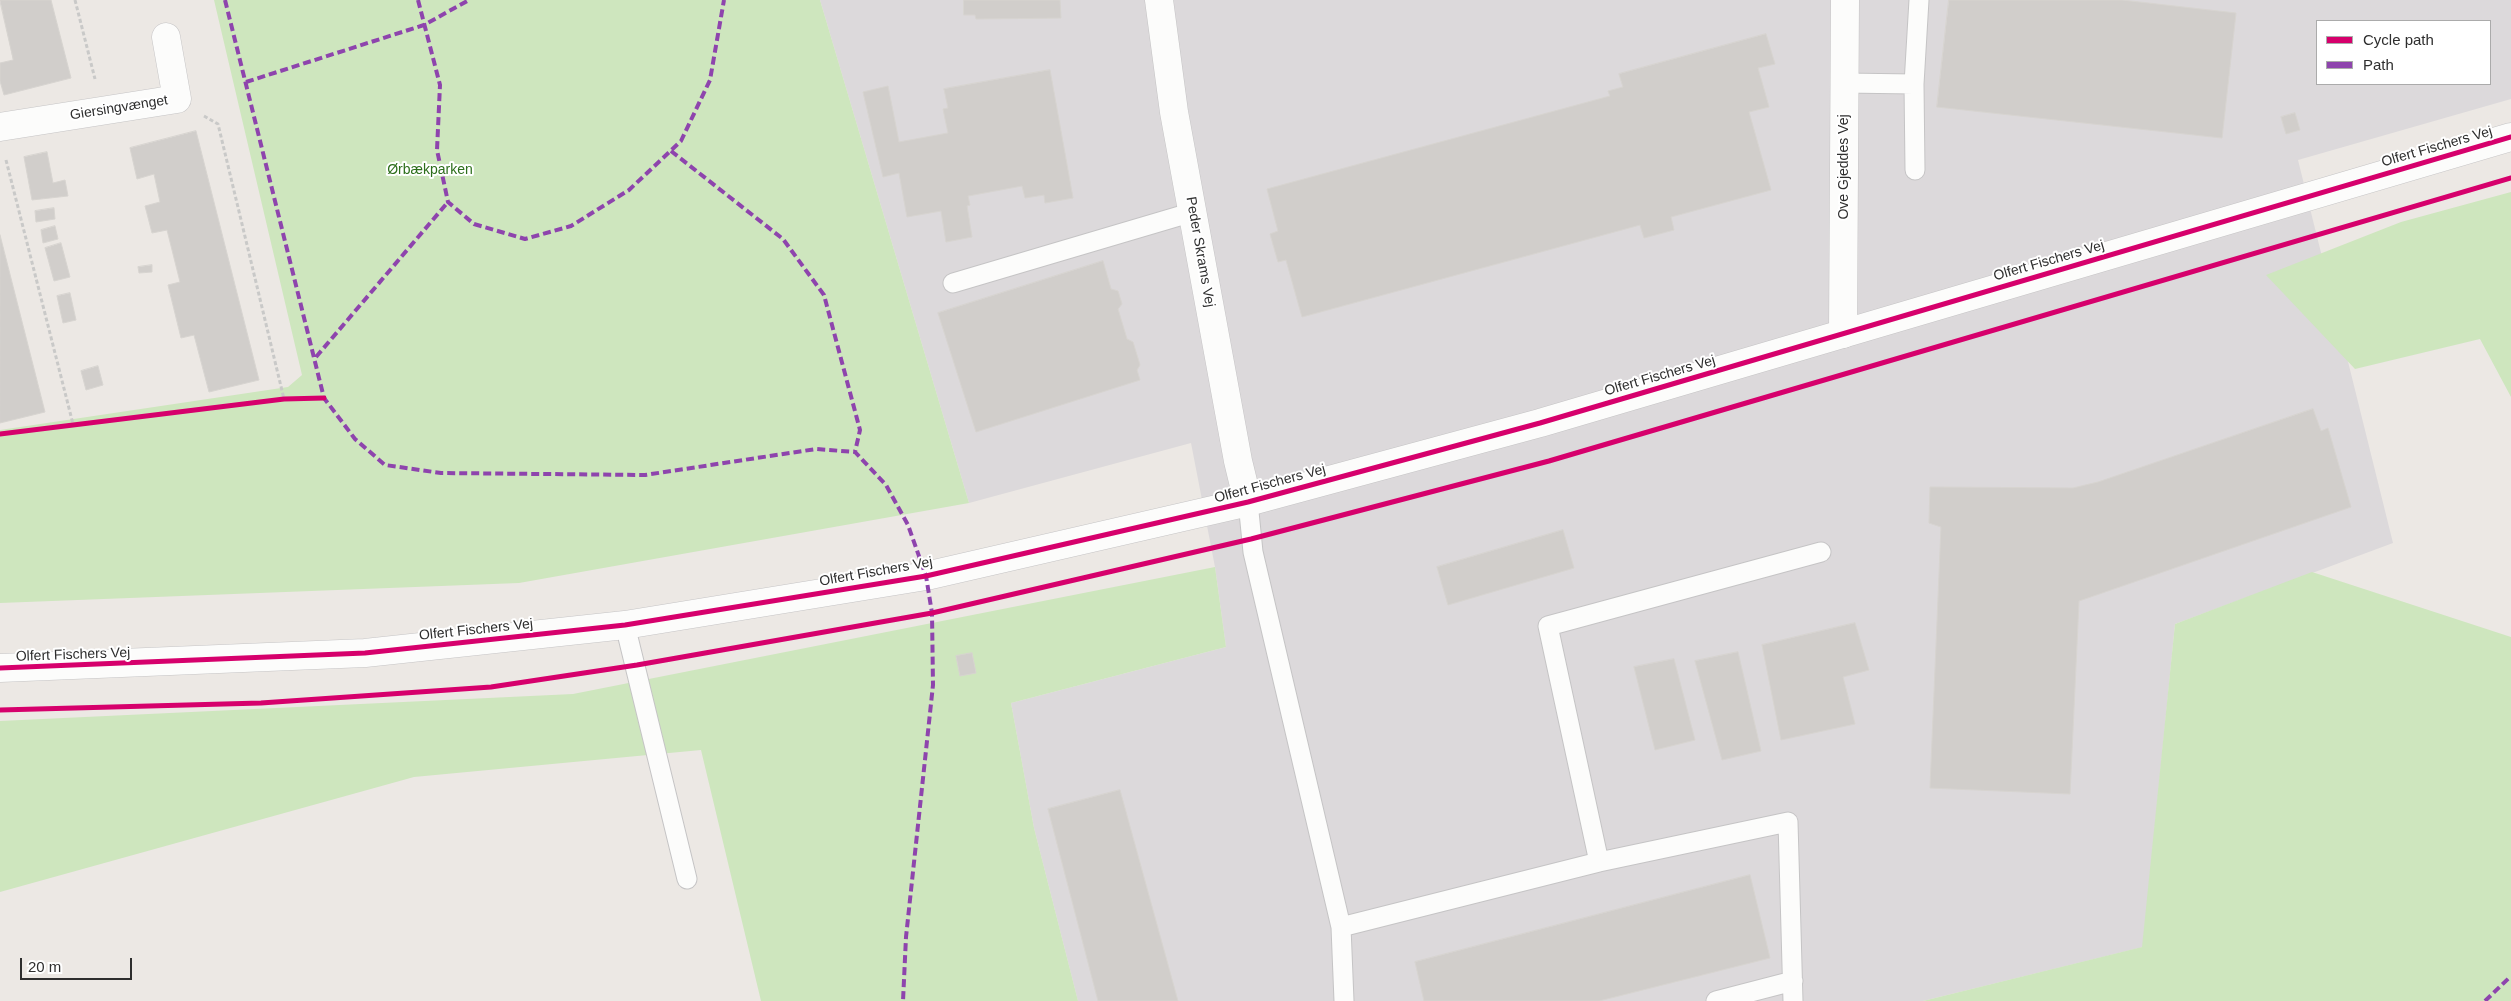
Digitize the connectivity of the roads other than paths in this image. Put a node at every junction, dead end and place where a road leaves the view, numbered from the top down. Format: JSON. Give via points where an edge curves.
{"nodes":[{"id":1,"x":1158,"y":0,"type":"edge"},
{"id":2,"x":1845,"y":0,"type":"edge"},
{"id":3,"x":1919,"y":0,"type":"edge"},
{"id":4,"x":166,"y":37,"type":"dead end"},
{"id":5,"x":1844,"y":84,"type":"junction"},
{"id":6,"x":1914,"y":84,"type":"junction"},
{"id":7,"x":0,"y":127,"type":"edge"},
{"id":8,"x":2511,"y":137,"type":"edge"},
{"id":9,"x":1915,"y":170,"type":"dead end"},
{"id":10,"x":1193,"y":212,"type":"junction"},
{"id":11,"x":953,"y":283,"type":"dead end"},
{"id":12,"x":1843,"y":334,"type":"junction"},
{"id":13,"x":1248,"y":502,"type":"junction"},
{"id":14,"x":1821,"y":552,"type":"dead end"},
{"id":15,"x":625,"y":625,"type":"junction"},
{"id":16,"x":0,"y":668,"type":"edge"},
{"id":17,"x":1599,"y":862,"type":"junction"},
{"id":18,"x":687,"y":879,"type":"dead end"},
{"id":19,"x":1341,"y":927,"type":"junction"},
{"id":20,"x":1793,"y":980,"type":"junction"},
{"id":21,"x":1344,"y":1001,"type":"edge"},
{"id":22,"x":1716,"y":1001,"type":"edge"},
{"id":23,"x":1793,"y":1001,"type":"edge"}],
"edges":[{"from":1,"to":10,"type":"street","name":"Peder Skrams Vej"},
{"from":2,"to":5,"type":"street","name":"Ove Gjeddes Vej"},
{"from":3,"to":6,"type":"lane"},
{"from":4,"to":7,"type":"street","name":"Giersingvænget","via":[[177,99]]},
{"from":5,"to":6,"type":"lane"},
{"from":5,"to":12,"type":"street","name":"Ove Gjeddes Vej"},
{"from":6,"to":9,"type":"lane"},
{"from":8,"to":12,"type":"street","name":"Olfert Fischers Vej"},
{"from":10,"to":11,"type":"lane"},
{"from":10,"to":13,"type":"street","name":"Peder Skrams Vej"},
{"from":12,"to":13,"type":"street","name":"Olfert Fischers Vej","via":[[1540,423]]},
{"from":13,"to":15,"type":"street","name":"Olfert Fischers Vej","via":[[926,576]]},
{"from":13,"to":19,"type":"lane","via":[[1253,552]]},
{"from":14,"to":17,"type":"lane","via":[[1548,626]]},
{"from":15,"to":16,"type":"street","name":"Olfert Fischers Vej","via":[[365,653]]},
{"from":15,"to":18,"type":"lane"},
{"from":17,"to":19,"type":"lane"},
{"from":17,"to":20,"type":"lane","via":[[1788,822]]},
{"from":19,"to":21,"type":"lane"},
{"from":20,"to":22,"type":"lane"},
{"from":20,"to":23,"type":"lane"}]}
